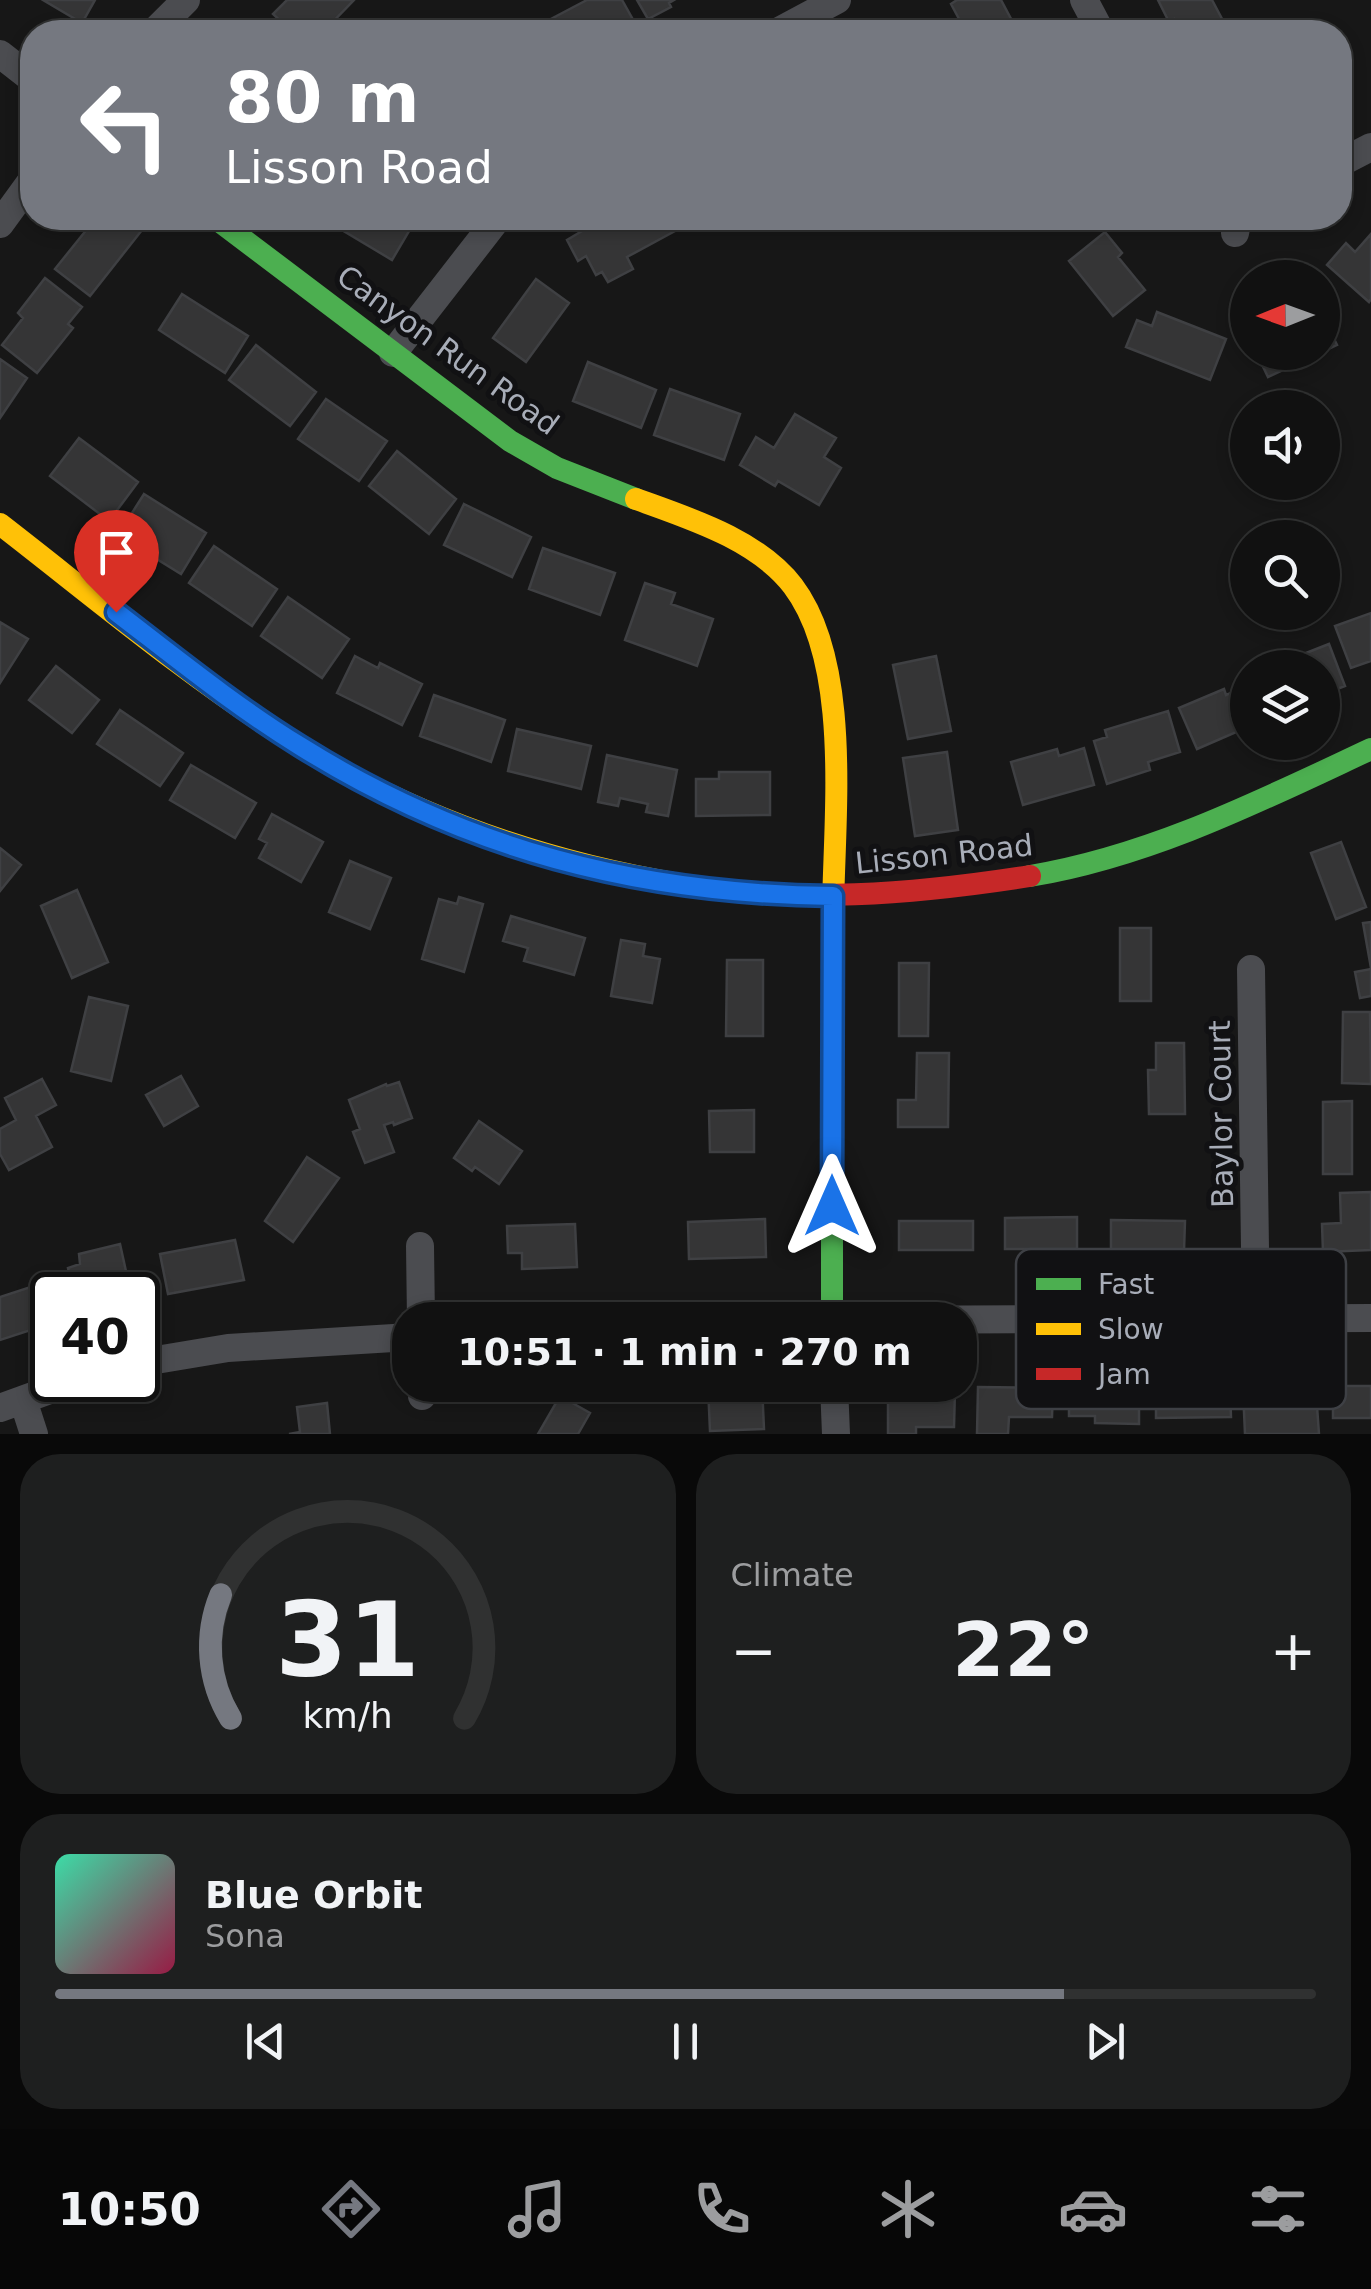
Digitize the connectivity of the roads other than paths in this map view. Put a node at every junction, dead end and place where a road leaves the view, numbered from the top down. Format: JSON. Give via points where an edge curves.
{"nodes":[{"id":1,"x":186,"y":0,"type":"edge"},
{"id":2,"x":838,"y":0,"type":"edge"},
{"id":3,"x":166,"y":20,"type":"edge"},
{"id":4,"x":800,"y":20,"type":"edge"},
{"id":5,"x":0,"y":54,"type":"edge"},
{"id":6,"x":20,"y":70,"type":"edge"},
{"id":7,"x":20,"y":196,"type":"edge"},
{"id":8,"x":0,"y":224,"type":"edge"},
{"id":9,"x":231,"y":230,"type":"edge"},
{"id":10,"x":489,"y":230,"type":"edge"},
{"id":11,"x":393,"y":353,"type":"junction"},
{"id":12,"x":0,"y":524,"type":"edge"},
{"id":13,"x":1371,"y":749,"type":"edge"},
{"id":14,"x":833,"y":896,"type":"junction"},
{"id":15,"x":1251,"y":969,"type":"dead end"},
{"id":16,"x":420,"y":1246,"type":"dead end"},
{"id":17,"x":1255,"y":1249,"type":"edge"},
{"id":18,"x":421,"y":1302,"type":"edge"},
{"id":19,"x":832,"y":1302,"type":"edge"},
{"id":20,"x":977,"y":1319,"type":"edge"},
{"id":21,"x":1016,"y":1319,"type":"edge"},
{"id":22,"x":392,"y":1338,"type":"edge"},
{"id":23,"x":160,"y":1360,"type":"edge"},
{"id":24,"x":835,"y":1402,"type":"edge"},
{"id":25,"x":12,"y":1404,"type":"edge"},
{"id":26,"x":34,"y":1434,"type":"edge"},
{"id":27,"x":836,"y":1434,"type":"edge"}],
"edges":[{"from":1,"to":3,"type":"street"},
{"from":2,"to":4,"type":"street"},
{"from":5,"to":6,"type":"street"},
{"from":7,"to":8,"type":"street"},
{"from":9,"to":11,"type":"street","name":"Canyon Run Road"},
{"from":10,"to":11,"type":"street"},
{"from":11,"to":14,"type":"street","name":"Canyon Run Road","via":[[553,466],[733,540],[790,582],[829,666]]},
{"from":12,"to":14,"type":"street","name":"Lisson Road","via":[[290,740],[436,816],[542,856],[656,883]]},
{"from":13,"to":14,"type":"street","name":"Lisson Road","via":[[1230,815],[1091,863],[930,890]]},
{"from":14,"to":19,"type":"street","name":"Canyon Run Road"},
{"from":15,"to":17,"type":"street","name":"Baylor Court"},
{"from":16,"to":18,"type":"street"},
{"from":20,"to":21,"type":"street"},
{"from":22,"to":23,"type":"street","via":[[247,1346]]},
{"from":24,"to":27,"type":"street"},
{"from":25,"to":26,"type":"street"}]}
